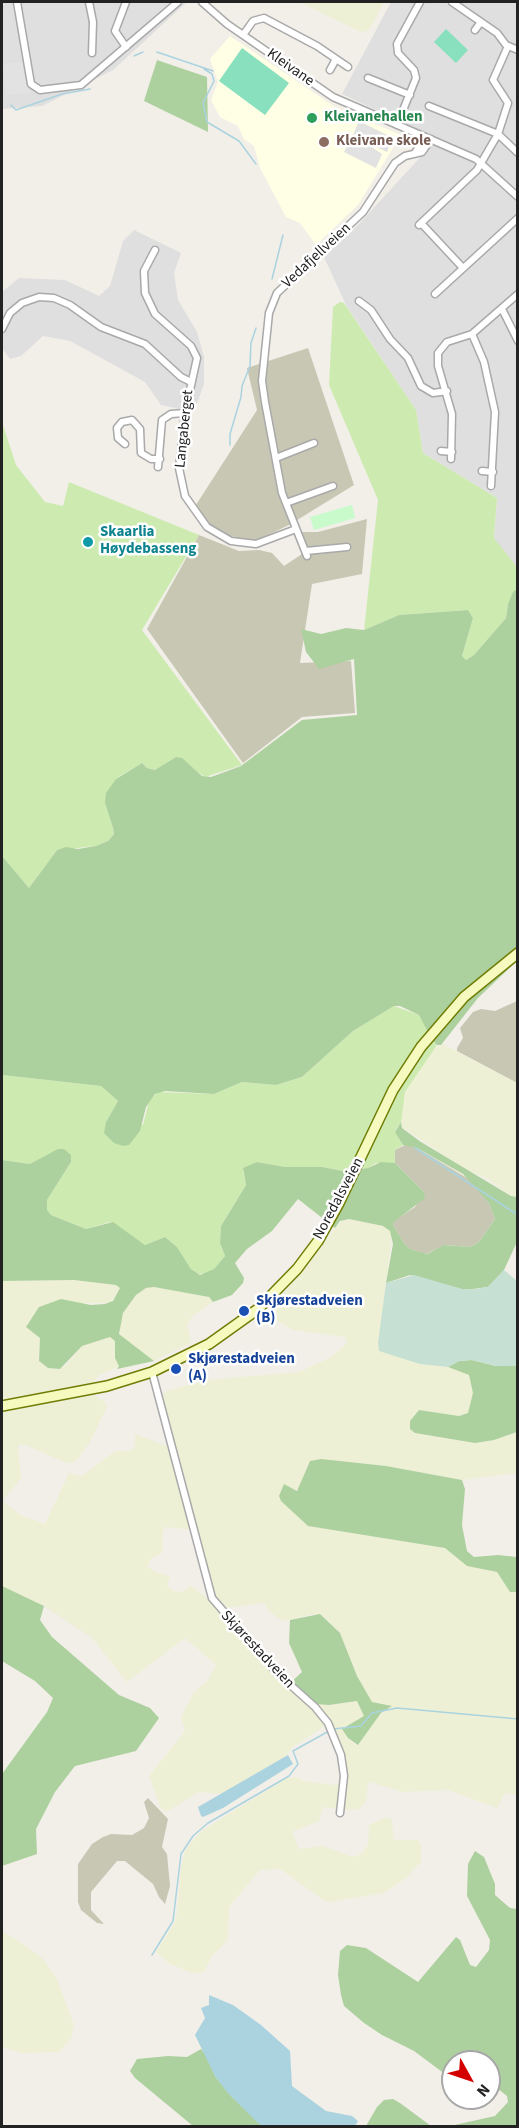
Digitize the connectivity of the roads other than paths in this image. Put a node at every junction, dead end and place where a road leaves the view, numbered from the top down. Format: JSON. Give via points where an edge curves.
{"nodes":[{"id":1,"x":17,"y":2,"type":"edge"},
{"id":2,"x":89,"y":2,"type":"edge"},
{"id":3,"x":126,"y":2,"type":"edge"},
{"id":4,"x":178,"y":2,"type":"edge"},
{"id":5,"x":202,"y":2,"type":"edge"},
{"id":6,"x":420,"y":2,"type":"edge"},
{"id":7,"x":452,"y":2,"type":"edge"},
{"id":8,"x":481,"y":22,"type":"junction"},
{"id":9,"x":475,"y":30,"type":"dead end"},
{"id":10,"x":243,"y":35,"type":"junction"},
{"id":11,"x":508,"y":46,"type":"junction"},
{"id":12,"x":126,"y":47,"type":"junction"},
{"id":13,"x":518,"y":50,"type":"edge"},
{"id":14,"x":92,"y":52,"type":"dead end"},
{"id":15,"x":336,"y":59,"type":"junction"},
{"id":16,"x":348,"y":68,"type":"dead end"},
{"id":17,"x":330,"y":70,"type":"dead end"},
{"id":18,"x":368,"y":78,"type":"dead end"},
{"id":19,"x":410,"y":95,"type":"junction"},
{"id":20,"x":508,"y":103,"type":"junction"},
{"id":21,"x":518,"y":105,"type":"edge"},
{"id":22,"x":429,"y":106,"type":"dead end"},
{"id":23,"x":397,"y":125,"type":"junction"},
{"id":24,"x":498,"y":134,"type":"junction"},
{"id":25,"x":428,"y":138,"type":"junction"},
{"id":26,"x":518,"y":153,"type":"edge"},
{"id":27,"x":482,"y":163,"type":"junction"},
{"id":28,"x":518,"y":197,"type":"edge"},
{"id":29,"x":505,"y":216,"type":"dead end"},
{"id":30,"x":515,"y":221,"type":"edge"},
{"id":31,"x":155,"y":250,"type":"dead end"},
{"id":32,"x":463,"y":268,"type":"junction"},
{"id":33,"x":435,"y":294,"type":"dead end"},
{"id":34,"x":518,"y":294,"type":"edge"},
{"id":35,"x":359,"y":301,"type":"dead end"},
{"id":36,"x":502,"y":309,"type":"junction"},
{"id":37,"x":2,"y":328,"type":"edge"},
{"id":38,"x":472,"y":334,"type":"junction"},
{"id":39,"x":518,"y":341,"type":"edge"},
{"id":40,"x":190,"y":382,"type":"junction"},
{"id":41,"x":447,"y":391,"type":"junction"},
{"id":42,"x":185,"y":413,"type":"junction"},
{"id":43,"x":314,"y":443,"type":"dead end"},
{"id":44,"x":125,"y":444,"type":"dead end"},
{"id":45,"x":441,"y":451,"type":"dead end"},
{"id":46,"x":276,"y":458,"type":"junction"},
{"id":47,"x":160,"y":459,"type":"junction"},
{"id":48,"x":158,"y":467,"type":"dead end"},
{"id":49,"x":482,"y":471,"type":"dead end"},
{"id":50,"x":493,"y":472,"type":"junction"},
{"id":51,"x":333,"y":486,"type":"dead end"},
{"id":52,"x":491,"y":486,"type":"dead end"},
{"id":53,"x":286,"y":503,"type":"junction"},
{"id":54,"x":296,"y":529,"type":"junction"},
{"id":55,"x":347,"y":547,"type":"dead end"},
{"id":56,"x":518,"y":953,"type":"edge"},
{"id":57,"x":152,"y":1372,"type":"junction"},
{"id":58,"x":2,"y":1406,"type":"edge"},
{"id":59,"x":340,"y":1813,"type":"dead end"}],
"edges":[{"from":1,"to":12,"type":"street","via":[[31,84],[36,89],[81,85]]},
{"from":2,"to":14,"type":"street"},
{"from":3,"to":12,"type":"street","via":[[115,31]]},
{"from":4,"to":12,"type":"street"},
{"from":5,"to":10,"type":"street","name":"Kleivane"},
{"from":6,"to":19,"type":"street","via":[[397,48],[400,57],[416,73]]},
{"from":7,"to":8,"type":"street"},
{"from":8,"to":9,"type":"street"},
{"from":8,"to":11,"type":"street"},
{"from":10,"to":15,"type":"street","name":"Kleivane","via":[[253,21],[264,18]]},
{"from":10,"to":23,"type":"street","name":"Kleivane","via":[[338,100]]},
{"from":11,"to":13,"type":"street"},
{"from":11,"to":20,"type":"street","via":[[493,80]]},
{"from":15,"to":16,"type":"street","name":"Kleivane"},
{"from":15,"to":17,"type":"street","name":"Kleivane"},
{"from":18,"to":19,"type":"street"},
{"from":19,"to":23,"type":"street"},
{"from":20,"to":21,"type":"street"},
{"from":20,"to":24,"type":"street"},
{"from":22,"to":24,"type":"street"},
{"from":23,"to":25,"type":"street","name":"Kleivane"},
{"from":24,"to":26,"type":"street"},
{"from":24,"to":27,"type":"street"},
{"from":25,"to":27,"type":"street","name":"Kleivane"},
{"from":25,"to":46,"type":"street","name":"Vedafjellveien","via":[[422,153],[395,163],[363,212],[277,293],[272,303],[262,381]]},
{"from":27,"to":28,"type":"street","name":"Kleivane"},
{"from":27,"to":32,"type":"street","via":[[420,224]]},
{"from":29,"to":30,"type":"street"},
{"from":30,"to":32,"type":"street"},
{"from":31,"to":40,"type":"street","name":"Langaberget","via":[[144,271],[145,293],[159,319],[194,350],[197,362]]},
{"from":32,"to":33,"type":"street"},
{"from":34,"to":36,"type":"street"},
{"from":35,"to":41,"type":"street","via":[[371,310],[408,358],[421,386],[433,393]]},
{"from":36,"to":38,"type":"street"},
{"from":36,"to":39,"type":"street"},
{"from":37,"to":40,"type":"street","via":[[10,313],[22,303],[39,297],[54,298],[101,327],[146,344]]},
{"from":38,"to":41,"type":"street","via":[[447,342],[438,353]]},
{"from":38,"to":50,"type":"street","via":[[484,362],[495,412]]},
{"from":40,"to":42,"type":"street","name":"Langaberget"},
{"from":41,"to":45,"type":"street","via":[[452,414],[451,456]]},
{"from":42,"to":47,"type":"street","via":[[171,414],[162,420]]},
{"from":42,"to":54,"type":"street","name":"Langaberget","via":[[181,484],[191,508],[207,527],[231,541],[249,545]]},
{"from":43,"to":46,"type":"street"},
{"from":44,"to":47,"type":"street","via":[[117,438],[117,428],[132,420],[140,429],[141,453]]},
{"from":46,"to":53,"type":"street","name":"Vedafjellveien"},
{"from":47,"to":48,"type":"street"},
{"from":49,"to":50,"type":"street"},
{"from":50,"to":52,"type":"street"},
{"from":51,"to":53,"type":"street"},
{"from":53,"to":54,"type":"street","name":"Vedafjellveien"},
{"from":54,"to":55,"type":"street","name":"Vedafjellveien","via":[[306,554]]},
{"from":56,"to":57,"type":"main road","name":"Noredalsveien","via":[[464,997],[415,1055],[384,1107],[329,1222],[297,1269],[232,1330]]},
{"from":57,"to":58,"type":"main road","name":"Noredalsveien","via":[[107,1386]]},
{"from":57,"to":59,"type":"street","name":"Skjørestadveien","via":[[212,1598],[328,1724],[341,1755],[344,1776]]}]}
